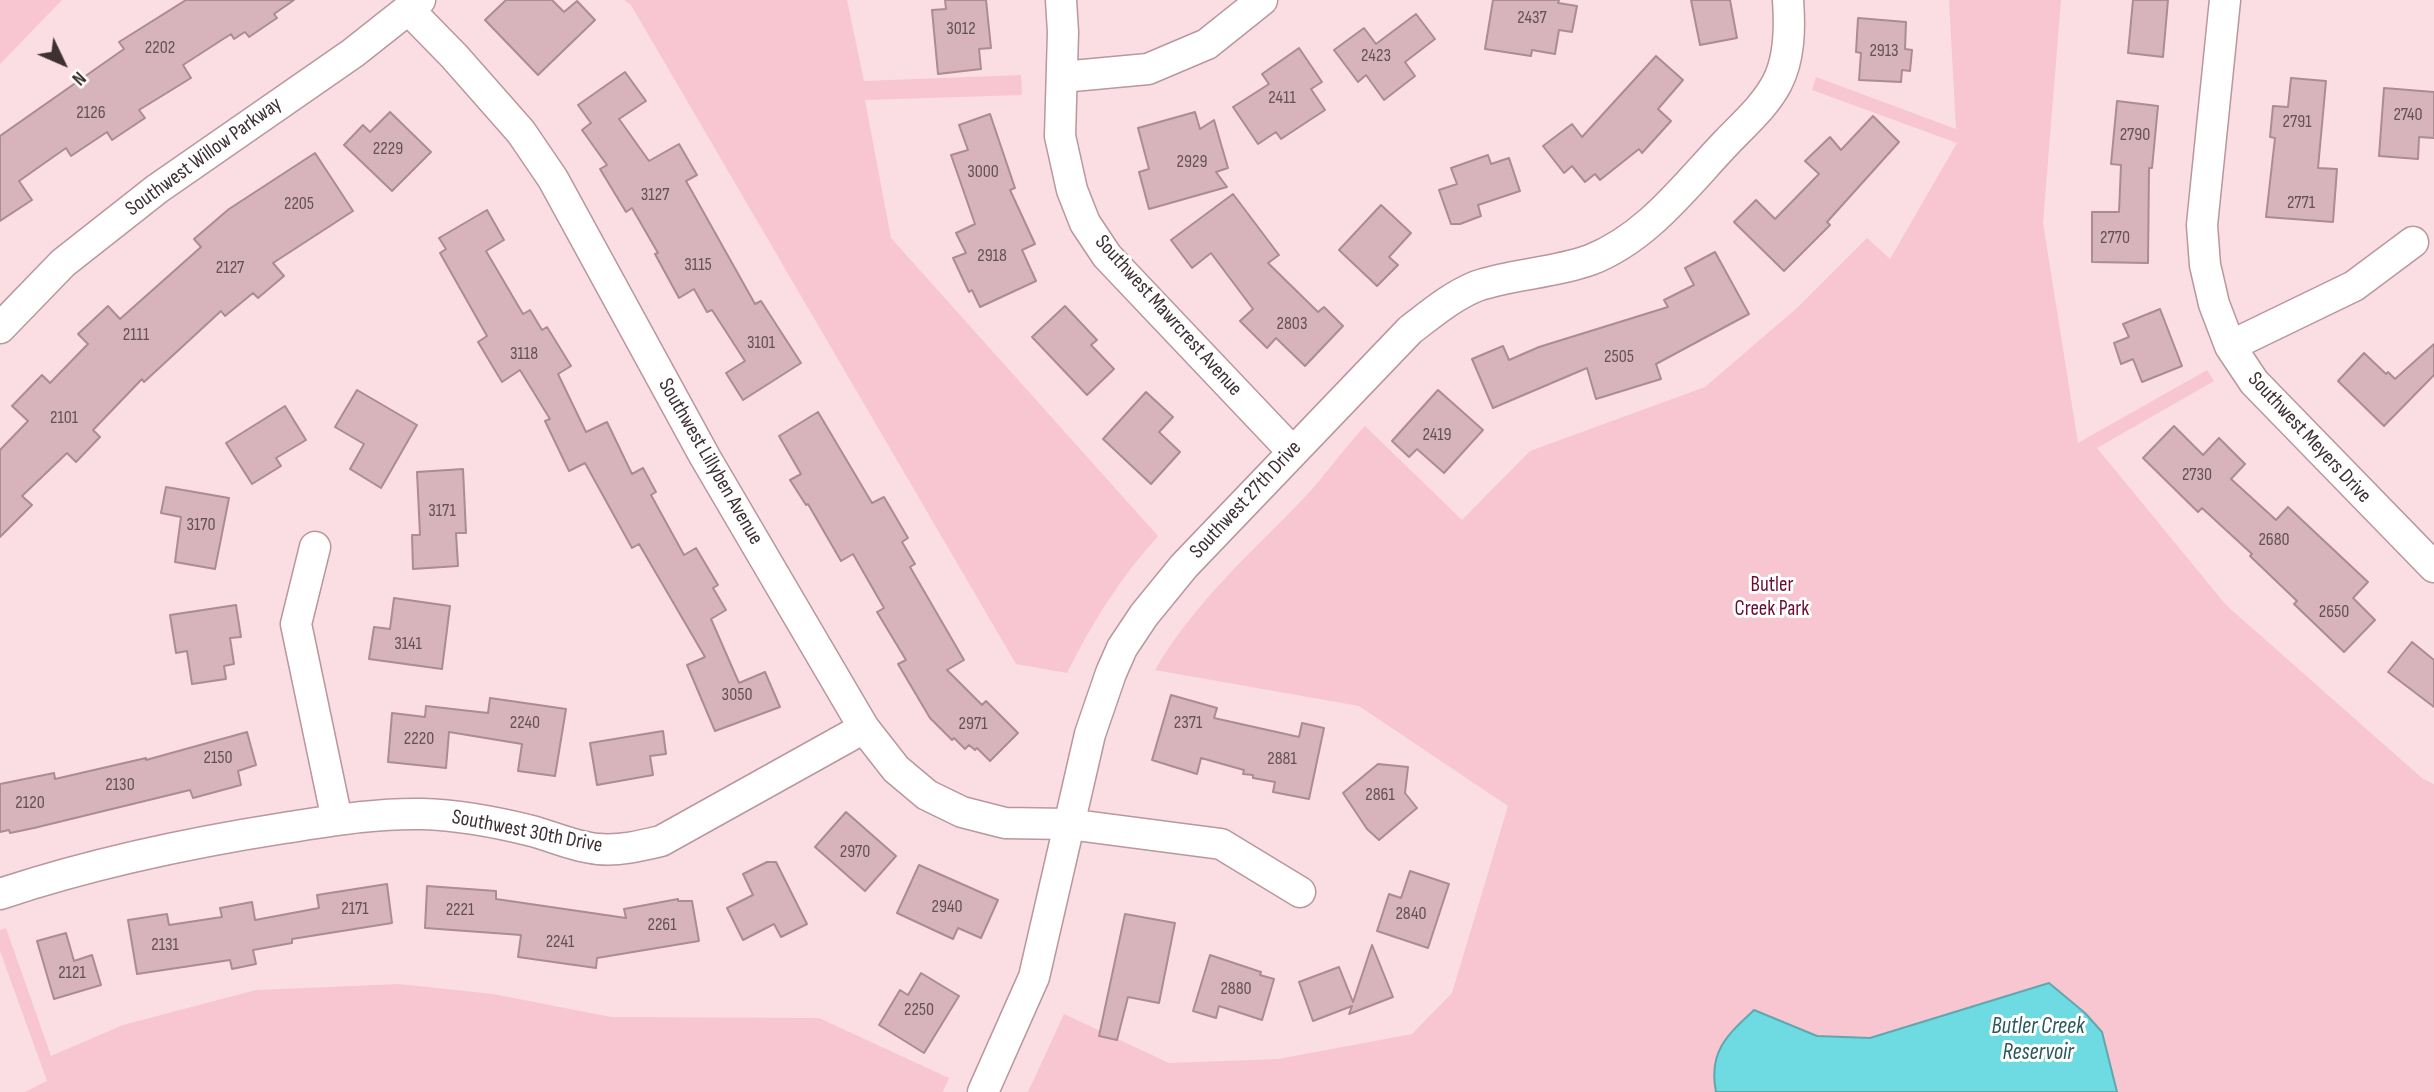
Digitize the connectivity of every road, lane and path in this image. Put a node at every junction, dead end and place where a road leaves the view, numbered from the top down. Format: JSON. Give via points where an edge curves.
{"nodes":[{"id":1,"x":1061,"y":0,"type":"edge"},
{"id":2,"x":1262,"y":0,"type":"edge"},
{"id":3,"x":1788,"y":0,"type":"edge"},
{"id":4,"x":2225,"y":0,"type":"edge"},
{"id":5,"x":414,"y":5,"type":"edge"},
{"id":6,"x":1062,"y":78,"type":"junction"},
{"id":7,"x":2413,"y":242,"type":"dead end"},
{"id":8,"x":0,"y":328,"type":"edge"},
{"id":9,"x":2230,"y":346,"type":"junction"},
{"id":10,"x":1292,"y":451,"type":"junction"},
{"id":11,"x":316,"y":547,"type":"dead end"},
{"id":12,"x":2434,"y":567,"type":"edge"},
{"id":13,"x":864,"y":728,"type":"junction"},
{"id":14,"x":337,"y":820,"type":"junction"},
{"id":15,"x":1068,"y":824,"type":"junction"},
{"id":16,"x":1300,"y":892,"type":"dead end"},
{"id":17,"x":0,"y":894,"type":"edge"},
{"id":18,"x":983,"y":1092,"type":"edge"}],
"edges":[{"from":1,"to":6,"type":"street","name":"Southwest Mawrcrest Avenue"},
{"from":2,"to":6,"type":"street","via":[[1208,44],[1148,69]]},
{"from":3,"to":10,"type":"street","name":"Southwest 27th Drive","via":[[1790,26],[1776,85],[1661,212],[1632,237],[1591,259],[1477,286],[1444,303],[1410,330]]},
{"from":4,"to":9,"type":"street","name":"Southwest Meyers Drive","via":[[2202,225],[2214,304]]},
{"from":5,"to":8,"type":"street","name":"Southwest Willow Parkway","via":[[353,53],[156,189],[63,263]]},
{"from":5,"to":13,"type":"street","name":"Southwest Lillyben Avenue","via":[[521,131],[554,179],[705,457]]},
{"from":6,"to":10,"type":"street","name":"Southwest Mawrcrest Avenue","via":[[1060,136],[1085,223],[1107,256]]},
{"from":7,"to":9,"type":"street","via":[[2354,286]]},
{"from":9,"to":12,"type":"street","name":"Southwest Meyers Drive","via":[[2276,407]]},
{"from":10,"to":15,"type":"street","name":"Southwest 27th Drive","via":[[1184,566],[1132,631],[1100,702]]},
{"from":11,"to":14,"type":"street","via":[[296,624]]},
{"from":13,"to":14,"type":"street","name":"Southwest 30th Drive","via":[[661,841],[630,849],[566,843],[497,822],[460,817],[384,814]]},
{"from":13,"to":15,"type":"street","name":"Southwest Lillyben Avenue","via":[[897,769],[927,796],[961,812],[1005,823]]},
{"from":14,"to":17,"type":"street","name":"Southwest 30th Drive","via":[[207,840]]},
{"from":15,"to":16,"type":"street","name":"Southwest Lillyben Avenue","via":[[1221,844]]},
{"from":15,"to":18,"type":"street","name":"Southwest 27th Drive","via":[[1034,977]]}]}
